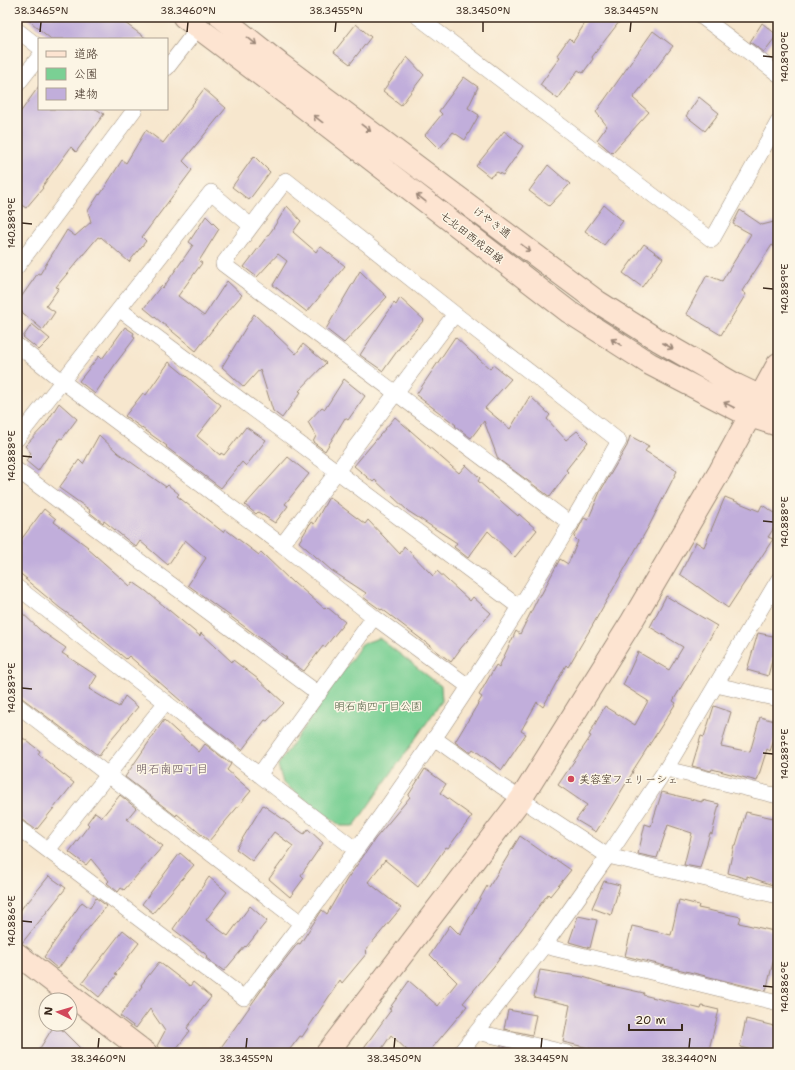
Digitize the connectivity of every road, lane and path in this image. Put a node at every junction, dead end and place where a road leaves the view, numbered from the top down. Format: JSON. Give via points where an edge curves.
{"nodes":[{"id":1,"x":221,"y":17,"type":"edge"},
{"id":2,"x":418,"y":17,"type":"edge"},
{"id":3,"x":702,"y":17,"type":"edge"},
{"id":4,"x":191,"y":22,"type":"edge"},
{"id":5,"x":17,"y":30,"type":"edge"},
{"id":6,"x":38,"y":46,"type":"edge"},
{"id":7,"x":38,"y":58,"type":"edge"},
{"id":8,"x":168,"y":66,"type":"edge"},
{"id":9,"x":778,"y":74,"type":"edge"},
{"id":10,"x":17,"y":85,"type":"edge"},
{"id":11,"x":129,"y":111,"type":"edge"},
{"id":12,"x":778,"y":122,"type":"edge"},
{"id":13,"x":251,"y":226,"type":"junction"},
{"id":14,"x":17,"y":267,"type":"edge"},
{"id":15,"x":119,"y":309,"type":"junction"},
{"id":16,"x":455,"y":314,"type":"junction"},
{"id":17,"x":17,"y":345,"type":"edge"},
{"id":18,"x":778,"y":364,"type":"edge"},
{"id":19,"x":62,"y":381,"type":"junction"},
{"id":20,"x":396,"y":393,"type":"junction"},
{"id":21,"x":770,"y":400,"type":"edge"},
{"id":22,"x":750,"y":416,"type":"junction"},
{"id":23,"x":778,"y":425,"type":"edge"},
{"id":24,"x":17,"y":439,"type":"edge"},
{"id":25,"x":17,"y":470,"type":"edge"},
{"id":26,"x":337,"y":471,"type":"junction"},
{"id":27,"x":572,"y":524,"type":"junction"},
{"id":28,"x":282,"y":545,"type":"junction"},
{"id":29,"x":778,"y":580,"type":"edge"},
{"id":30,"x":17,"y":587,"type":"edge"},
{"id":31,"x":773,"y":600,"type":"edge"},
{"id":32,"x":519,"y":607,"type":"junction"},
{"id":33,"x":374,"y":617,"type":"junction"},
{"id":34,"x":716,"y":685,"type":"junction"},
{"id":35,"x":468,"y":686,"type":"junction"},
{"id":36,"x":319,"y":694,"type":"junction"},
{"id":37,"x":778,"y":699,"type":"edge"},
{"id":38,"x":166,"y":702,"type":"junction"},
{"id":39,"x":17,"y":705,"type":"edge"},
{"id":40,"x":434,"y":738,"type":"junction"},
{"id":41,"x":666,"y":769,"type":"junction"},
{"id":42,"x":108,"y":775,"type":"junction"},
{"id":43,"x":259,"y":775,"type":"junction"},
{"id":44,"x":778,"y":796,"type":"edge"},
{"id":45,"x":521,"y":799,"type":"junction"},
{"id":46,"x":17,"y":827,"type":"edge"},
{"id":47,"x":48,"y":850,"type":"junction"},
{"id":48,"x":356,"y":850,"type":"junction"},
{"id":49,"x":608,"y":856,"type":"junction"},
{"id":50,"x":778,"y":896,"type":"edge"},
{"id":51,"x":301,"y":923,"type":"junction"},
{"id":52,"x":544,"y":946,"type":"junction"},
{"id":53,"x":17,"y":954,"type":"edge"},
{"id":54,"x":778,"y":1003,"type":"edge"},
{"id":55,"x":477,"y":1032,"type":"junction"},
{"id":56,"x":146,"y":1053,"type":"edge"},
{"id":57,"x":327,"y":1053,"type":"edge"},
{"id":58,"x":460,"y":1053,"type":"edge"},
{"id":59,"x":568,"y":1053,"type":"edge"}],
"edges":[{"from":1,"to":21,"type":"street","name":"けやき通","one_way":true,"via":[[598,302],[729,381]]},
{"from":2,"to":12,"type":"street","via":[[712,240]]},
{"from":3,"to":9,"type":"street"},
{"from":4,"to":8,"type":"street"},
{"from":22,"to":4,"type":"street","name":"七北田西成田線","one_way":true,"via":[[650,364],[569,312]]},
{"from":5,"to":6,"type":"street"},
{"from":7,"to":10,"type":"street"},
{"from":11,"to":14,"type":"street"},
{"from":13,"to":15,"type":"street","via":[[211,192]]},
{"from":13,"to":16,"type":"street","via":[[286,180]]},
{"from":13,"to":20,"type":"street","via":[[223,264]]},
{"from":15,"to":19,"type":"street"},
{"from":15,"to":26,"type":"street"},
{"from":16,"to":20,"type":"street"},
{"from":16,"to":27,"type":"street","via":[[619,441]]},
{"from":17,"to":19,"type":"street"},
{"from":18,"to":21,"type":"street"},
{"from":19,"to":24,"type":"street"},
{"from":19,"to":28,"type":"street"},
{"from":20,"to":26,"type":"street"},
{"from":20,"to":27,"type":"street"},
{"from":21,"to":22,"type":"street"},
{"from":22,"to":23,"type":"street","name":"七北田西成田線"},
{"from":22,"to":45,"type":"street","via":[[632,621]]},
{"from":25,"to":36,"type":"street"},
{"from":26,"to":28,"type":"street"},
{"from":26,"to":32,"type":"street"},
{"from":27,"to":32,"type":"street"},
{"from":28,"to":33,"type":"street"},
{"from":29,"to":31,"type":"street"},
{"from":30,"to":38,"type":"street"},
{"from":31,"to":34,"type":"street"},
{"from":32,"to":35,"type":"street"},
{"from":33,"to":35,"type":"street"},
{"from":33,"to":36,"type":"street"},
{"from":34,"to":37,"type":"street"},
{"from":34,"to":41,"type":"street"},
{"from":35,"to":40,"type":"street"},
{"from":36,"to":43,"type":"street"},
{"from":38,"to":42,"type":"street"},
{"from":38,"to":43,"type":"street"},
{"from":39,"to":42,"type":"street"},
{"from":40,"to":45,"type":"street"},
{"from":40,"to":48,"type":"street"},
{"from":41,"to":44,"type":"street"},
{"from":41,"to":49,"type":"street"},
{"from":42,"to":47,"type":"street"},
{"from":42,"to":51,"type":"street"},
{"from":43,"to":48,"type":"street"},
{"from":45,"to":49,"type":"street"},
{"from":45,"to":57,"type":"street"},
{"from":46,"to":47,"type":"street"},
{"from":47,"to":51,"type":"street","via":[[244,998]]},
{"from":48,"to":51,"type":"street"},
{"from":49,"to":50,"type":"street"},
{"from":49,"to":52,"type":"street"},
{"from":52,"to":54,"type":"street"},
{"from":52,"to":55,"type":"street"},
{"from":53,"to":56,"type":"street"},
{"from":55,"to":58,"type":"street"},
{"from":55,"to":59,"type":"street"}]}
